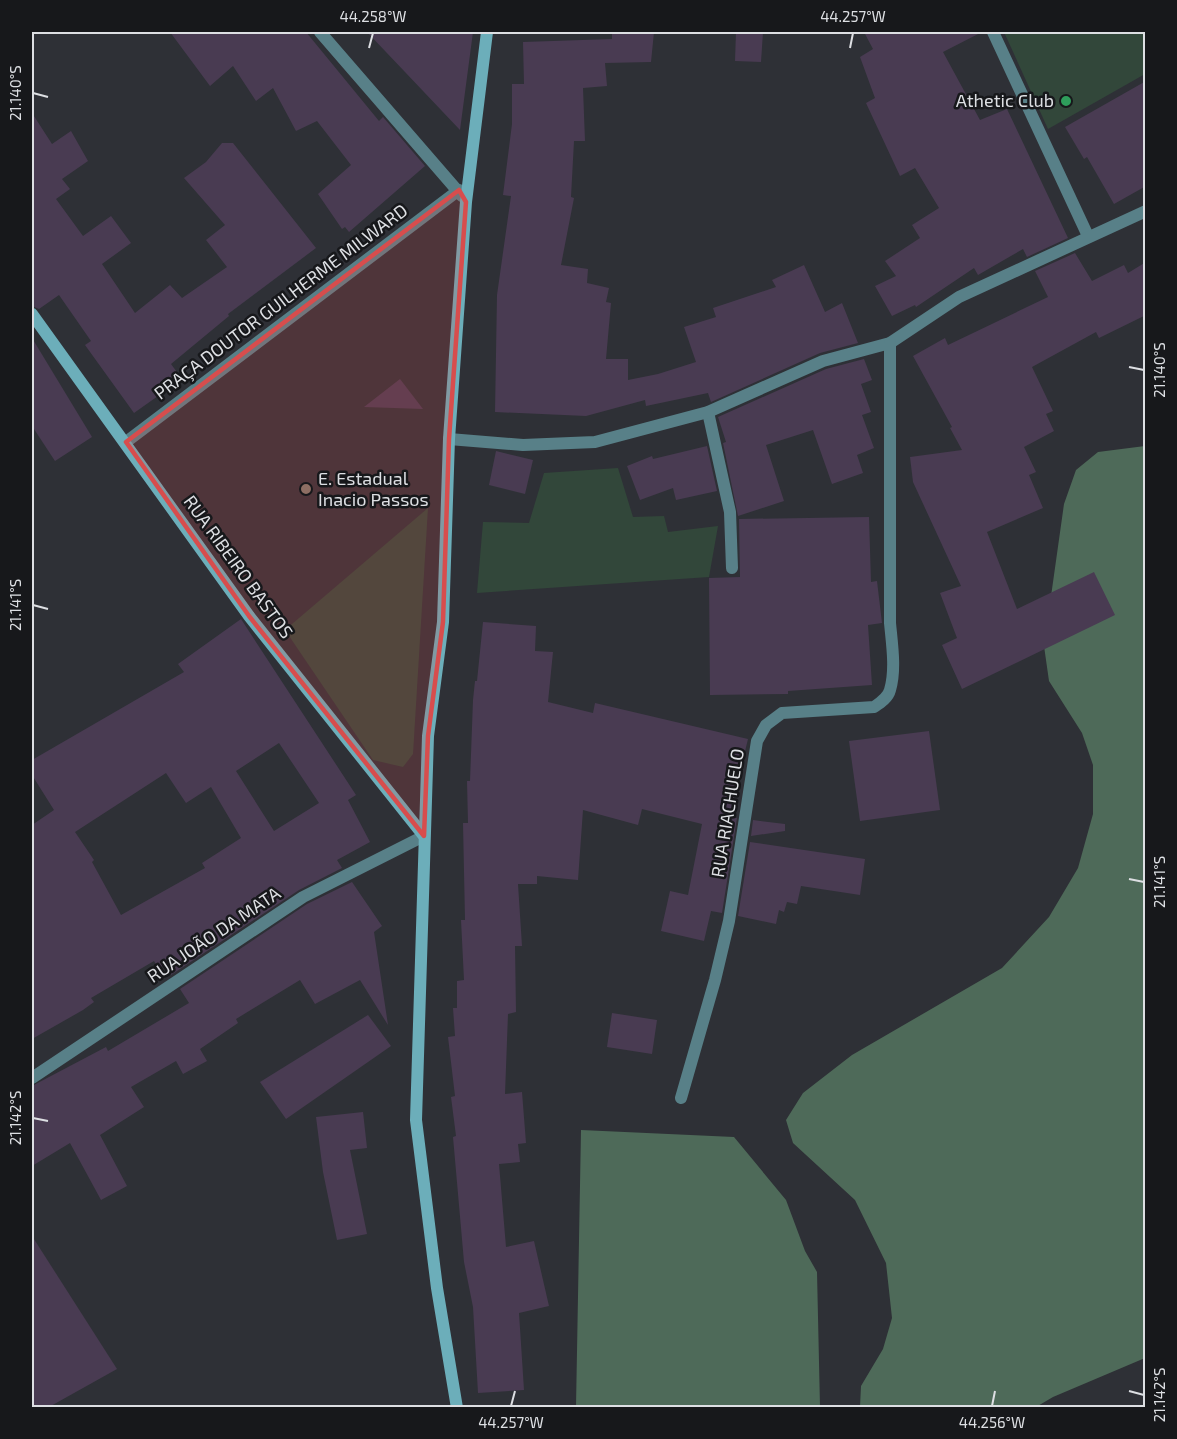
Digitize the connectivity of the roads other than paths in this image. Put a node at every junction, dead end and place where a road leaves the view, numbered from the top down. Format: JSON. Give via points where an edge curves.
{"nodes":[{"id":1,"x":320,"y":32,"type":"edge"},
{"id":2,"x":487,"y":32,"type":"edge"},
{"id":3,"x":993,"y":32,"type":"edge"},
{"id":4,"x":459,"y":190,"type":"junction"},
{"id":5,"x":466,"y":202,"type":"junction"},
{"id":6,"x":1146,"y":211,"type":"edge"},
{"id":7,"x":1088,"y":236,"type":"junction"},
{"id":8,"x":32,"y":314,"type":"edge"},
{"id":9,"x":890,"y":343,"type":"junction"},
{"id":10,"x":708,"y":412,"type":"junction"},
{"id":11,"x":449,"y":439,"type":"junction"},
{"id":12,"x":126,"y":442,"type":"junction"},
{"id":13,"x":732,"y":568,"type":"dead end"},
{"id":14,"x":424,"y":836,"type":"junction"},
{"id":15,"x":32,"y":1078,"type":"edge"},
{"id":16,"x":681,"y":1098,"type":"dead end"},
{"id":17,"x":457,"y":1407,"type":"edge"}],
"edges":[{"from":1,"to":4,"type":"street"},
{"from":2,"to":5,"type":"main road"},
{"from":3,"to":7,"type":"street"},
{"from":4,"to":5,"type":"street"},
{"from":4,"to":12,"type":"street","name":"PRAÇA DOUTOR GUILHERME MILWARD"},
{"from":5,"to":11,"type":"main road"},
{"from":6,"to":7,"type":"street"},
{"from":7,"to":9,"type":"street","via":[[959,297]]},
{"from":8,"to":12,"type":"main road","name":"RUA RIBEIRO BASTOS"},
{"from":9,"to":10,"type":"street","via":[[823,361]]},
{"from":9,"to":16,"type":"street","name":"RUA RIACHUELO","via":[[890,692],[874,707],[782,713],[766,725],[757,741],[729,921]]},
{"from":10,"to":11,"type":"street","via":[[595,442],[524,445]]},
{"from":10,"to":13,"type":"street","via":[[730,512]]},
{"from":11,"to":14,"type":"main road","via":[[443,622],[428,736]]},
{"from":12,"to":14,"type":"main road","name":"RUA RIBEIRO BASTOS","via":[[249,616]]},
{"from":14,"to":15,"type":"street","name":"RUA JOÃO DA MATA","via":[[303,897]]},
{"from":14,"to":17,"type":"main road","via":[[416,1120]]}]}
